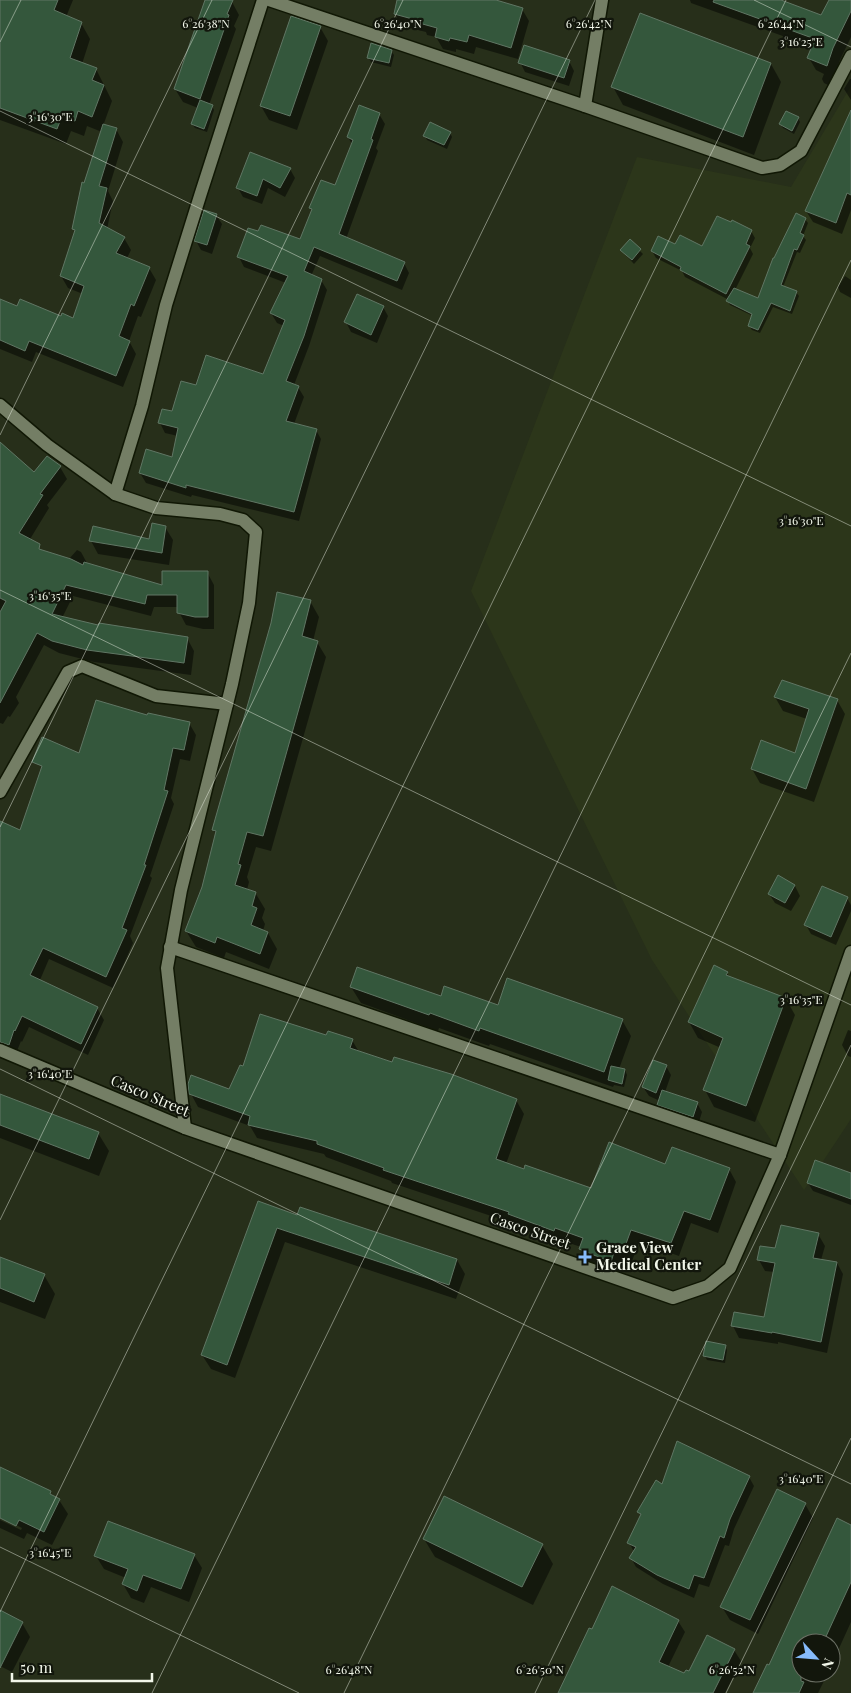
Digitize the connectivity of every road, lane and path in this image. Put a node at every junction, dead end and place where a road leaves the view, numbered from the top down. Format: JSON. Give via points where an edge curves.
{"nodes":[{"id":1,"x":263,"y":0,"type":"edge"},
{"id":2,"x":269,"y":0,"type":"edge"},
{"id":3,"x":602,"y":0,"type":"edge"},
{"id":4,"x":851,"y":56,"type":"edge"},
{"id":5,"x":585,"y":106,"type":"junction"},
{"id":6,"x":0,"y":405,"type":"edge"},
{"id":7,"x":115,"y":494,"type":"junction"},
{"id":8,"x":227,"y":704,"type":"junction"},
{"id":9,"x":0,"y":792,"type":"edge"},
{"id":10,"x":170,"y":947,"type":"junction"},
{"id":11,"x":851,"y":952,"type":"edge"},
{"id":12,"x":0,"y":1050,"type":"edge"},
{"id":13,"x":185,"y":1128,"type":"junction"},
{"id":14,"x":780,"y":1155,"type":"junction"}],
"edges":[{"from":1,"to":7,"type":"street","via":[[169,296],[142,406]]},
{"from":2,"to":5,"type":"street"},
{"from":3,"to":5,"type":"street"},
{"from":4,"to":5,"type":"street","via":[[801,151],[780,165],[762,168]]},
{"from":6,"to":7,"type":"street","via":[[47,445]]},
{"from":7,"to":8,"type":"street","via":[[156,508],[220,514],[243,520],[256,532],[249,602]]},
{"from":8,"to":9,"type":"street","via":[[156,696],[82,666],[68,672]]},
{"from":8,"to":10,"type":"street"},
{"from":10,"to":13,"type":"street","via":[[167,968]]},
{"from":10,"to":14,"type":"street"},
{"from":11,"to":14,"type":"street","name":"Casco Street"},
{"from":12,"to":13,"type":"street","name":"Casco Street"},
{"from":13,"to":14,"type":"street","name":"Casco Street","via":[[672,1298],[708,1286],[730,1268]]}]}
